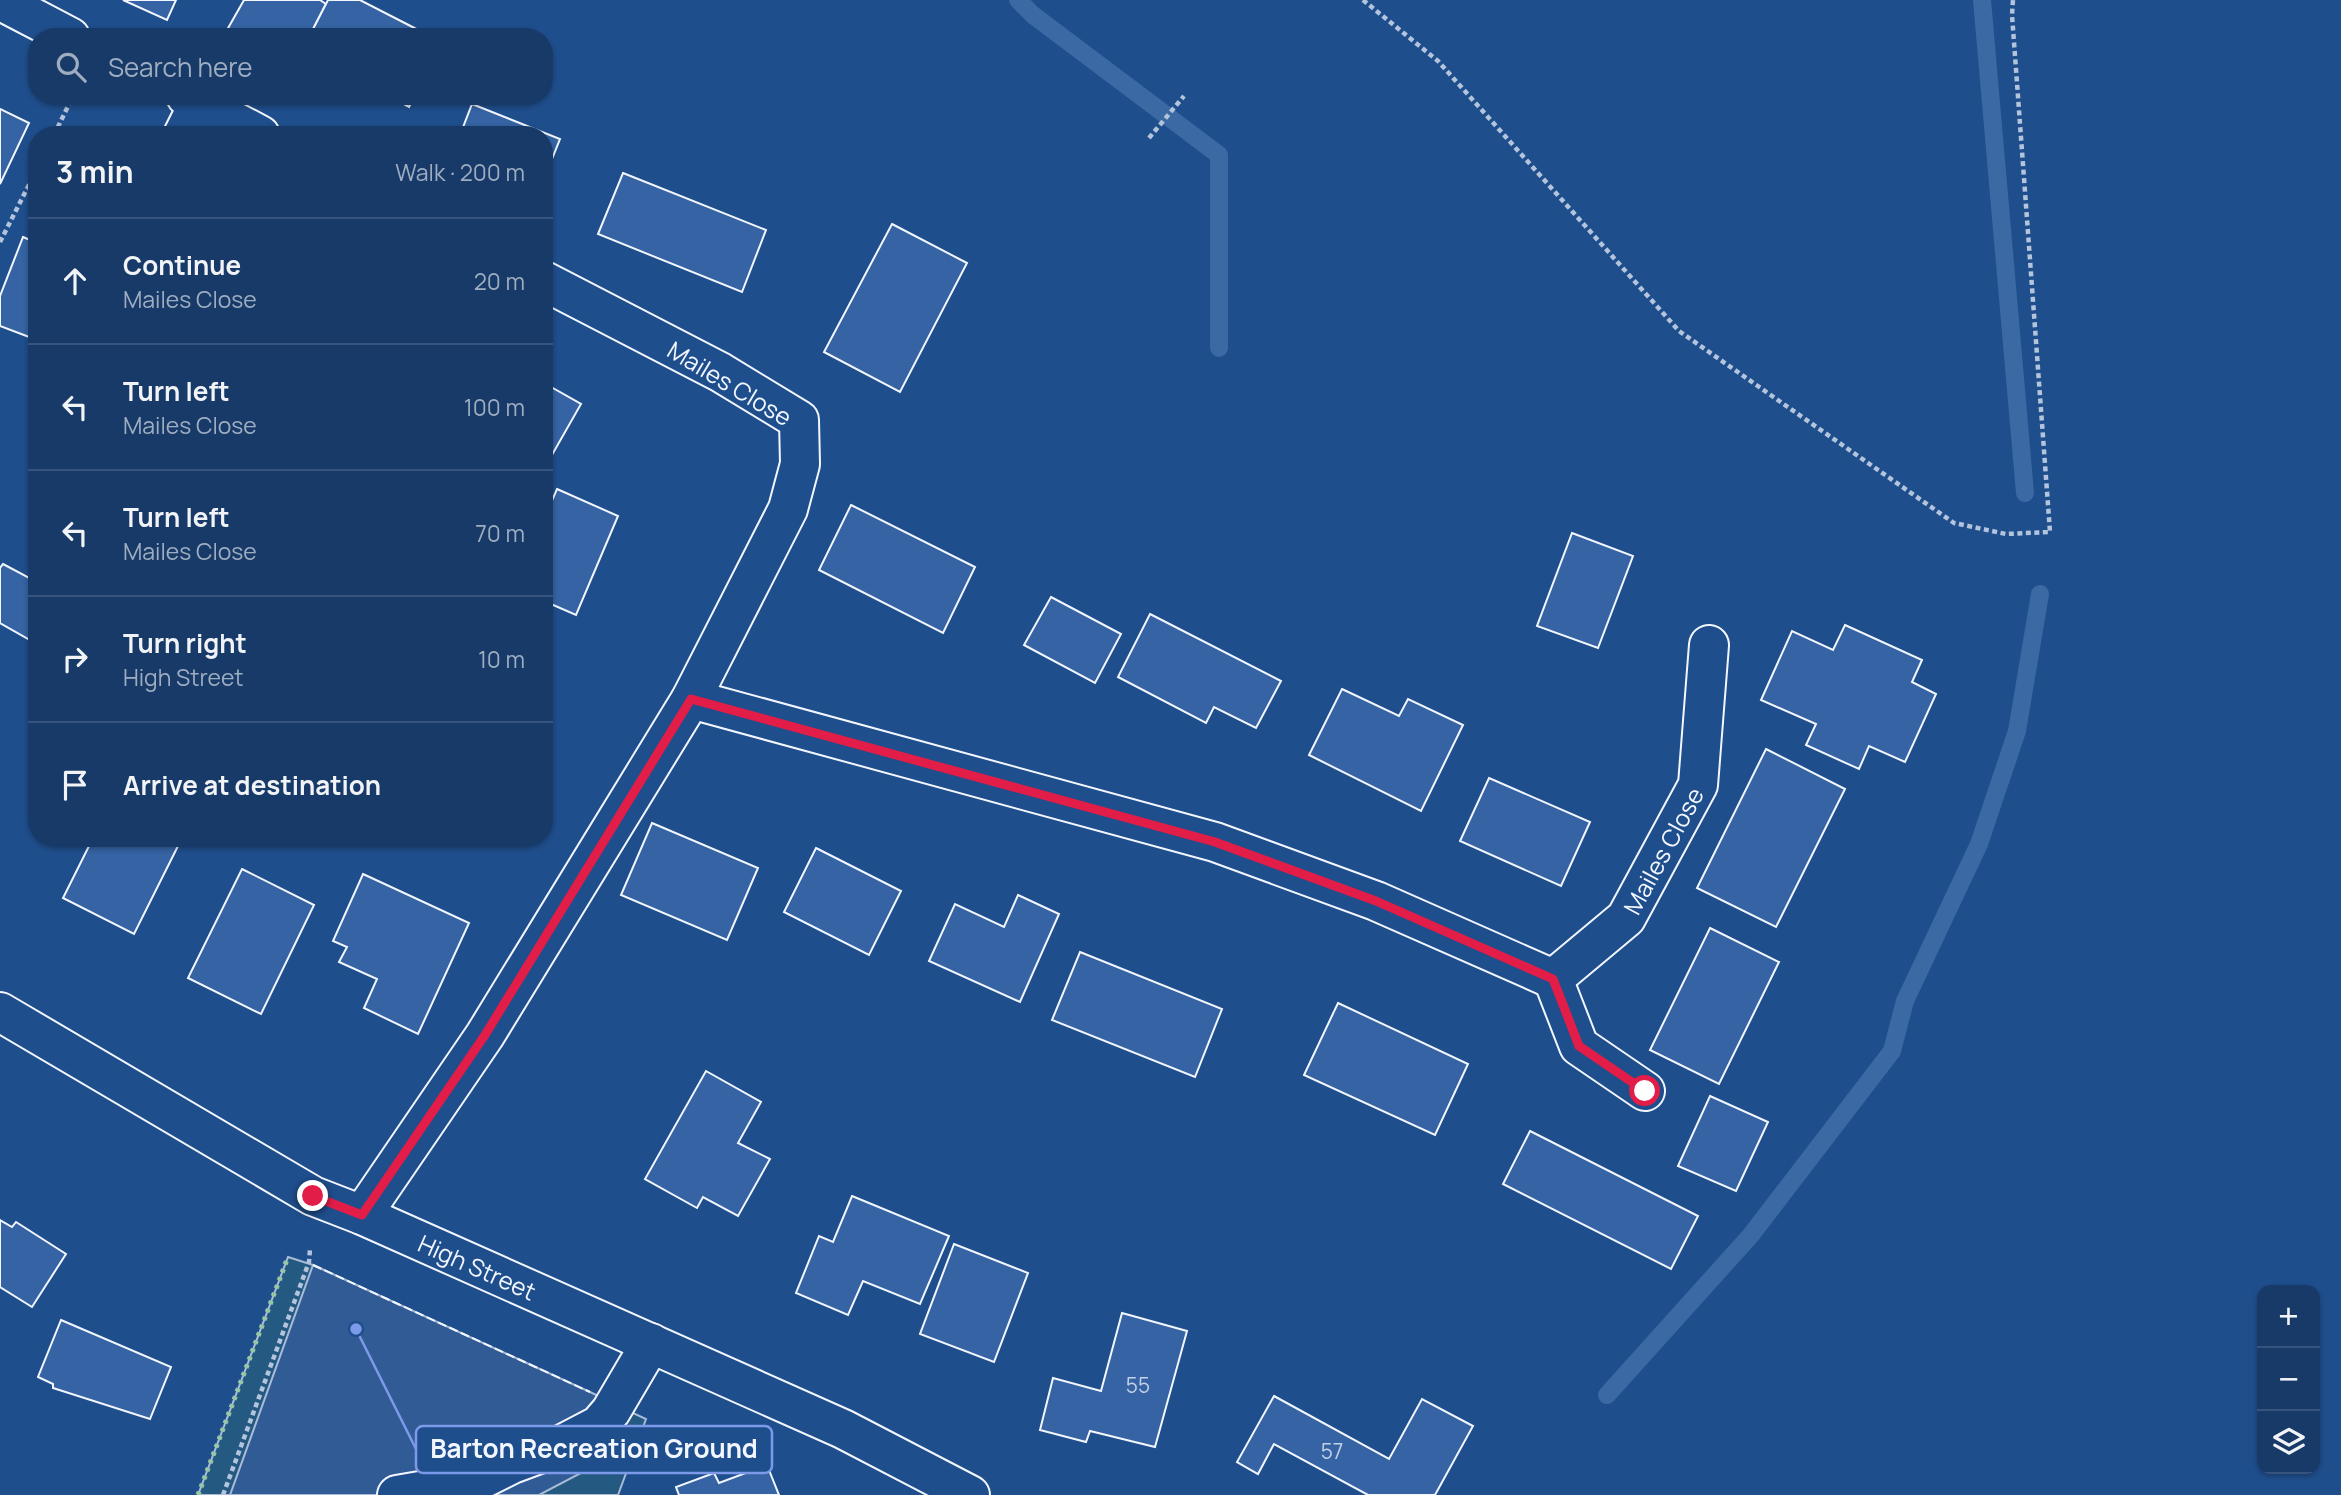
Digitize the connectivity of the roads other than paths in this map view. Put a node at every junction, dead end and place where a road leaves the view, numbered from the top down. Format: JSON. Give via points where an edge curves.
{"nodes":[{"id":1,"x":3,"y":2,"type":"edge"},
{"id":2,"x":54,"y":28,"type":"edge"},
{"id":3,"x":189,"y":111,"type":"edge"},
{"id":4,"x":233,"y":126,"type":"edge"},
{"id":5,"x":553,"y":286,"type":"edge"},
{"id":6,"x":1709,"y":645,"type":"dead end"},
{"id":7,"x":691,"y":699,"type":"junction"},
{"id":8,"x":1553,"y":979,"type":"junction"},
{"id":9,"x":0,"y":1012,"type":"edge"},
{"id":10,"x":1645,"y":1091,"type":"dead end"},
{"id":11,"x":362,"y":1215,"type":"junction"},
{"id":12,"x":651,"y":1343,"type":"junction"},
{"id":13,"x":397,"y":1495,"type":"edge"},
{"id":14,"x":970,"y":1495,"type":"edge"}],
"edges":[{"from":1,"to":2,"type":"street"},
{"from":3,"to":4,"type":"street"},
{"from":5,"to":7,"type":"street","name":"Mailes Close","via":[[720,372],[799,420],[800,464],[788,509]]},
{"from":6,"to":8,"type":"street","name":"Mailes Close","via":[[1698,785],[1626,918]]},
{"from":7,"to":8,"type":"street","via":[[1215,842],[1376,901]]},
{"from":7,"to":11,"type":"street","name":"Mailes Close","via":[[485,1035]]},
{"from":8,"to":10,"type":"street","via":[[1579,1046]]},
{"from":9,"to":11,"type":"street","name":"High Street","via":[[313,1196]]},
{"from":11,"to":12,"type":"street","name":"High Street"},
{"from":12,"to":13,"type":"street","via":[[599,1425],[478,1480]]},
{"from":12,"to":14,"type":"street","name":"High Street","via":[[843,1429]]}]}
